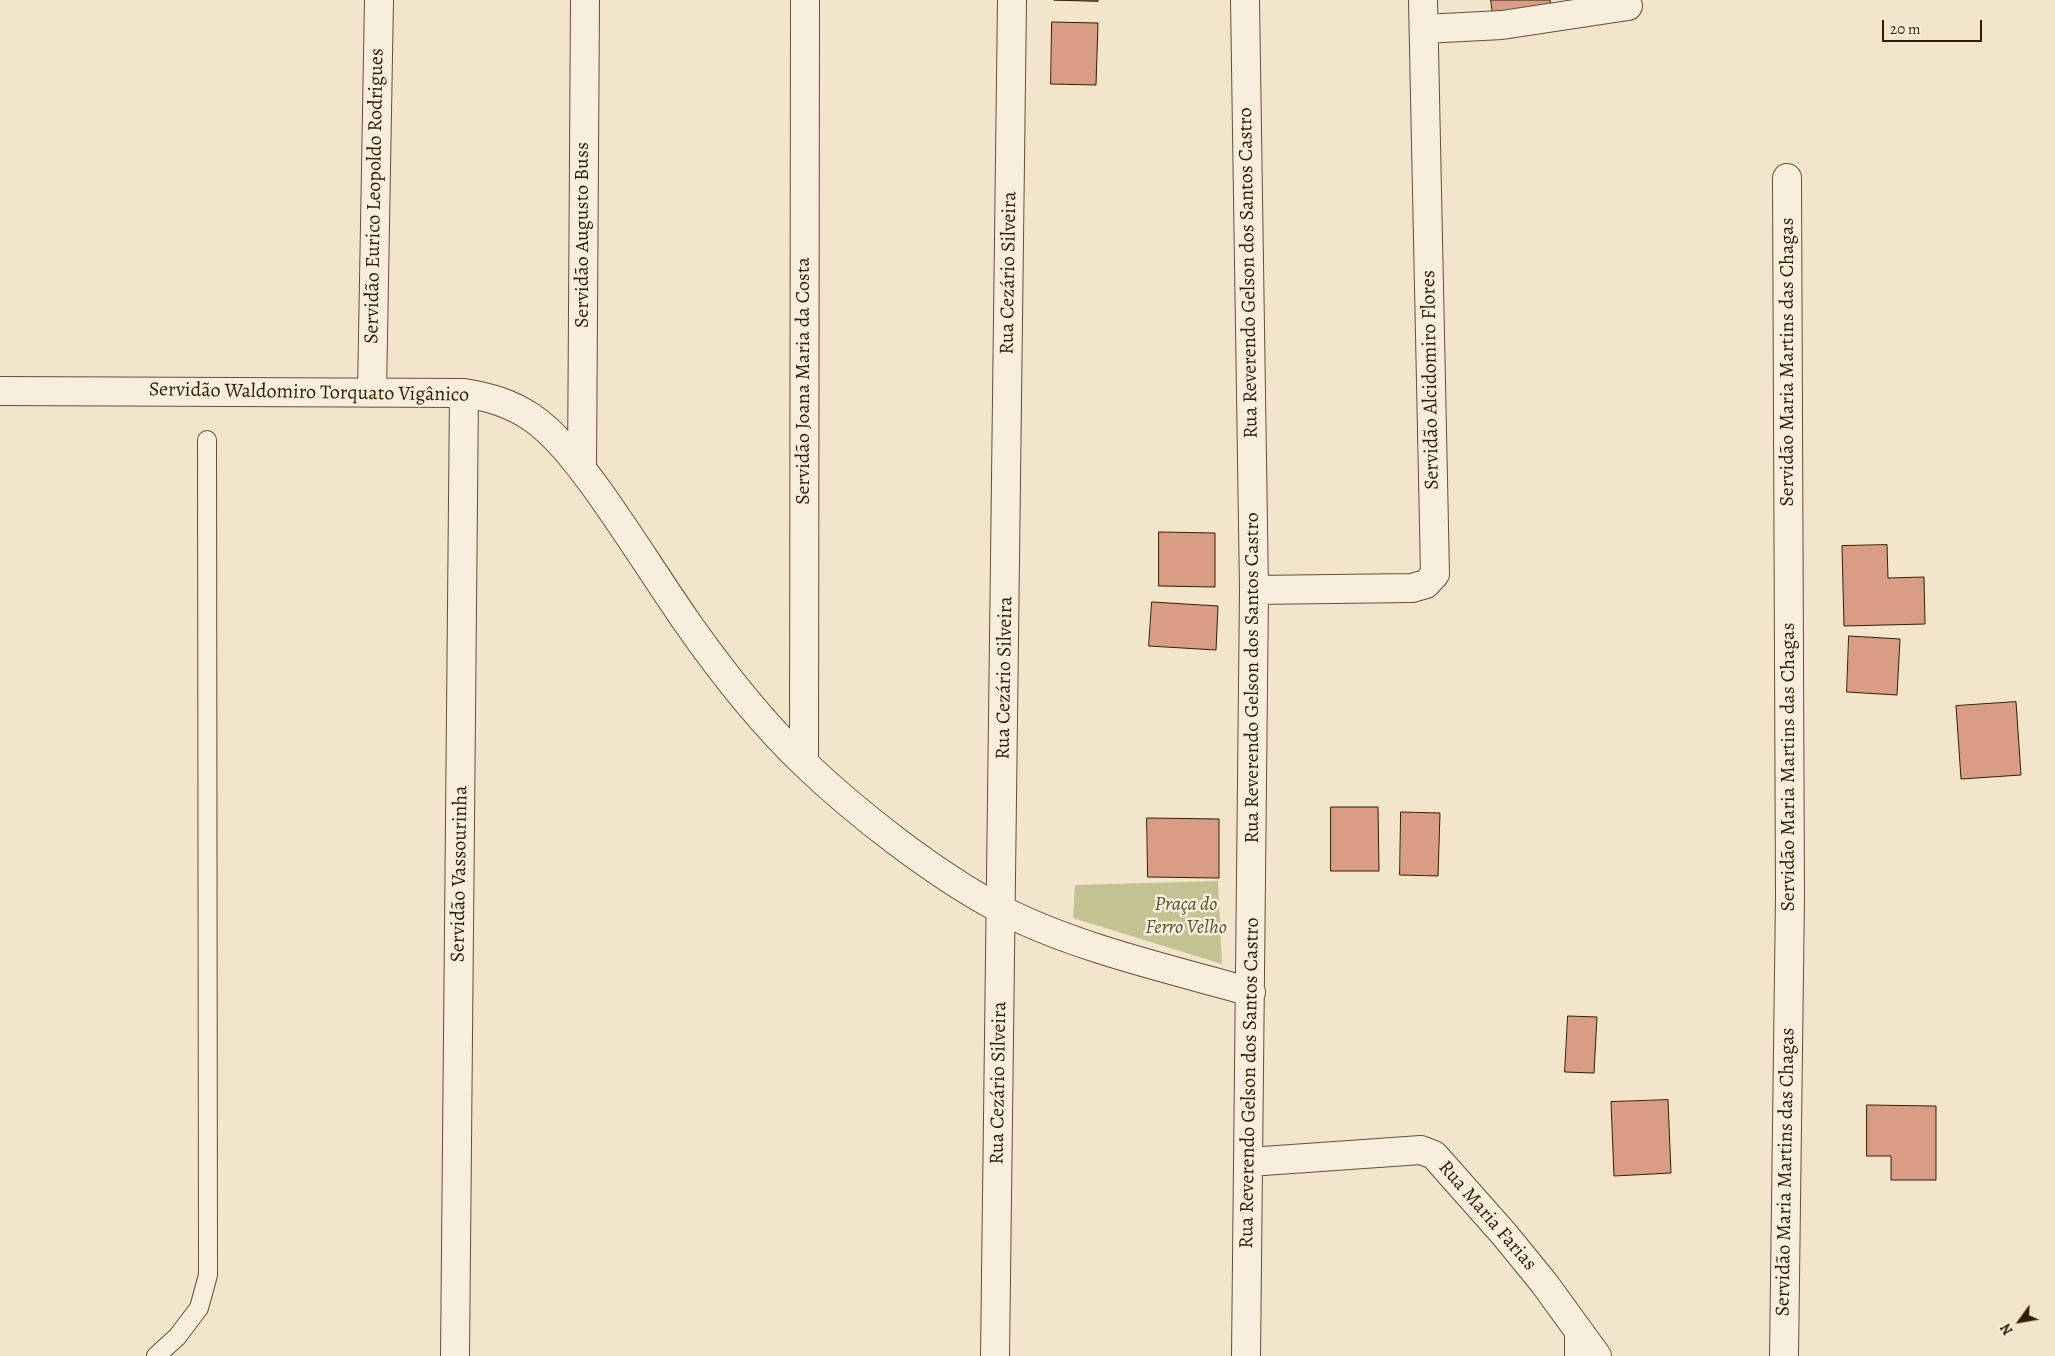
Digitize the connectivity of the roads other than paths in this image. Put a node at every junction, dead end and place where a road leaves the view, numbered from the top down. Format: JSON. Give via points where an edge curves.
{"nodes":[{"id":1,"x":379,"y":0,"type":"edge"},
{"id":2,"x":585,"y":0,"type":"edge"},
{"id":3,"x":805,"y":0,"type":"edge"},
{"id":4,"x":1012,"y":0,"type":"edge"},
{"id":5,"x":1245,"y":0,"type":"edge"},
{"id":6,"x":1423,"y":0,"type":"edge"},
{"id":7,"x":1628,"y":6,"type":"dead end"},
{"id":8,"x":1424,"y":29,"type":"junction"},
{"id":9,"x":1787,"y":178,"type":"dead end"},
{"id":10,"x":0,"y":391,"type":"edge"},
{"id":11,"x":372,"y":393,"type":"junction"},
{"id":12,"x":464,"y":393,"type":"junction"},
{"id":13,"x":207,"y":440,"type":"dead end"},
{"id":14,"x":582,"y":469,"type":"junction"},
{"id":15,"x":1254,"y":590,"type":"junction"},
{"id":16,"x":804,"y":763,"type":"junction"},
{"id":17,"x":1002,"y":910,"type":"junction"},
{"id":18,"x":1251,"y":992,"type":"junction"},
{"id":19,"x":1249,"y":1162,"type":"junction"},
{"id":20,"x":1574,"y":1326,"type":"junction"},
{"id":21,"x":156,"y":1356,"type":"edge"},
{"id":22,"x":456,"y":1356,"type":"edge"},
{"id":23,"x":996,"y":1356,"type":"edge"},
{"id":24,"x":1246,"y":1356,"type":"edge"},
{"id":25,"x":1574,"y":1356,"type":"edge"},
{"id":26,"x":1596,"y":1356,"type":"edge"},
{"id":27,"x":1784,"y":1356,"type":"edge"}],
"edges":[{"from":1,"to":11,"type":"street","name":"Servidão Eurico Leopoldo Rodrigues"},
{"from":2,"to":14,"type":"street","name":"Servidão Augusto Buss"},
{"from":3,"to":16,"type":"street","name":"Servidão Joana Maria da Costa"},
{"from":4,"to":17,"type":"street","name":"Rua Cezário Silveira"},
{"from":5,"to":15,"type":"street","name":"Rua Reverendo Gelson dos Santos Castro"},
{"from":6,"to":8,"type":"street","name":"Servidão Alcidomiro Flores"},
{"from":7,"to":8,"type":"street","via":[[1502,25]]},
{"from":8,"to":15,"type":"street","name":"Servidão Alcidomiro Flores","via":[[1435,574],[1426,584],[1412,588]]},
{"from":9,"to":27,"type":"street","name":"Servidão Maria Martins das Chagas","via":[[1790,897]]},
{"from":10,"to":11,"type":"street","name":"Servidão Waldomiro Torquato Vigânico"},
{"from":11,"to":12,"type":"street","name":"Servidão Waldomiro Torquato Vigânico"},
{"from":12,"to":14,"type":"street","name":"Servidão Waldomiro Torquato Vigânico","via":[[503,402],[533,419]]},
{"from":12,"to":22,"type":"street","name":"Servidão Vassourinha"},
{"from":13,"to":21,"type":"lane","via":[[208,1275],[199,1308],[177,1337]]},
{"from":14,"to":16,"type":"street","name":"Servidão Waldomiro Torquato Vigânico","via":[[716,662]]},
{"from":15,"to":18,"type":"street","name":"Rua Reverendo Gelson dos Santos Castro"},
{"from":16,"to":17,"type":"street","name":"Servidão Waldomiro Torquato Vigânico","via":[[904,847]]},
{"from":17,"to":18,"type":"street","name":"Servidão Waldomiro Torquato Vigânico","via":[[1053,932]]},
{"from":17,"to":23,"type":"street","name":"Rua Cezário Silveira"},
{"from":18,"to":19,"type":"street","name":"Rua Reverendo Gelson dos Santos Castro"},
{"from":19,"to":20,"type":"street","name":"Rua Maria Farias","via":[[1421,1150],[1434,1155],[1504,1234]]},
{"from":19,"to":24,"type":"street","name":"Rua Reverendo Gelson dos Santos Castro"},
{"from":20,"to":25,"type":"lane"},
{"from":20,"to":26,"type":"street","name":"Rua Maria Farias"}]}
